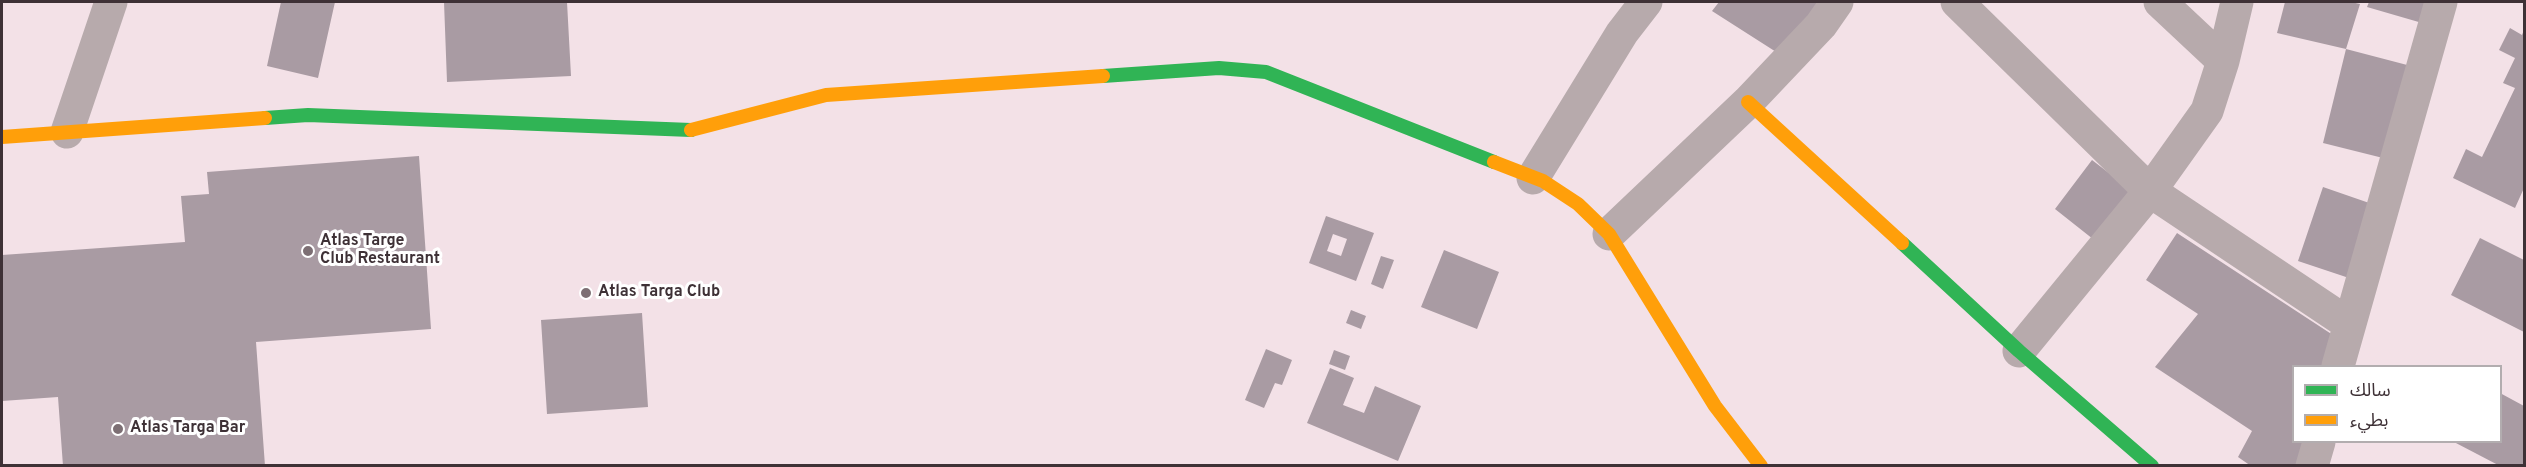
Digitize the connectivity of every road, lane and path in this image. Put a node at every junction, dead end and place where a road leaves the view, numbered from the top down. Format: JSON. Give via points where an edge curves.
{"nodes":[{"id":1,"x":111,"y":2,"type":"edge"},
{"id":2,"x":1646,"y":2,"type":"edge"},
{"id":3,"x":1837,"y":2,"type":"edge"},
{"id":4,"x":1957,"y":2,"type":"edge"},
{"id":5,"x":2160,"y":2,"type":"edge"},
{"id":6,"x":2237,"y":2,"type":"edge"},
{"id":7,"x":2441,"y":2,"type":"edge"},
{"id":8,"x":2223,"y":61,"type":"junction"},
{"id":9,"x":1748,"y":102,"type":"junction"},
{"id":10,"x":67,"y":132,"type":"junction"},
{"id":11,"x":2,"y":137,"type":"edge"},
{"id":12,"x":1533,"y":178,"type":"junction"},
{"id":13,"x":2150,"y":191,"type":"junction"},
{"id":14,"x":1609,"y":234,"type":"junction"},
{"id":15,"x":2349,"y":324,"type":"junction"},
{"id":16,"x":2019,"y":351,"type":"junction"},
{"id":17,"x":2338,"y":365,"type":"edge"},
{"id":18,"x":2318,"y":443,"type":"edge"},
{"id":19,"x":1761,"y":465,"type":"edge"},
{"id":20,"x":2152,"y":465,"type":"edge"},
{"id":21,"x":2312,"y":465,"type":"edge"}],
"edges":[{"from":1,"to":10,"type":"street"},
{"from":2,"to":12,"type":"street","via":[[1622,33]]},
{"from":3,"to":9,"type":"street","via":[[1821,25]]},
{"from":4,"to":13,"type":"street"},
{"from":5,"to":8,"type":"street"},
{"from":6,"to":8,"type":"street"},
{"from":7,"to":15,"type":"street"},
{"from":8,"to":13,"type":"street","via":[[2207,111]]},
{"from":9,"to":14,"type":"street"},
{"from":9,"to":16,"type":"street"},
{"from":10,"to":11,"type":"street"},
{"from":10,"to":12,"type":"street","via":[[308,115],[694,130],[826,95],[1219,68],[1266,72]]},
{"from":12,"to":14,"type":"street","via":[[1578,204]]},
{"from":13,"to":15,"type":"street"},
{"from":13,"to":16,"type":"street"},
{"from":14,"to":19,"type":"street","via":[[1715,406]]},
{"from":15,"to":17,"type":"street"},
{"from":16,"to":20,"type":"street"},
{"from":18,"to":21,"type":"street"}]}
